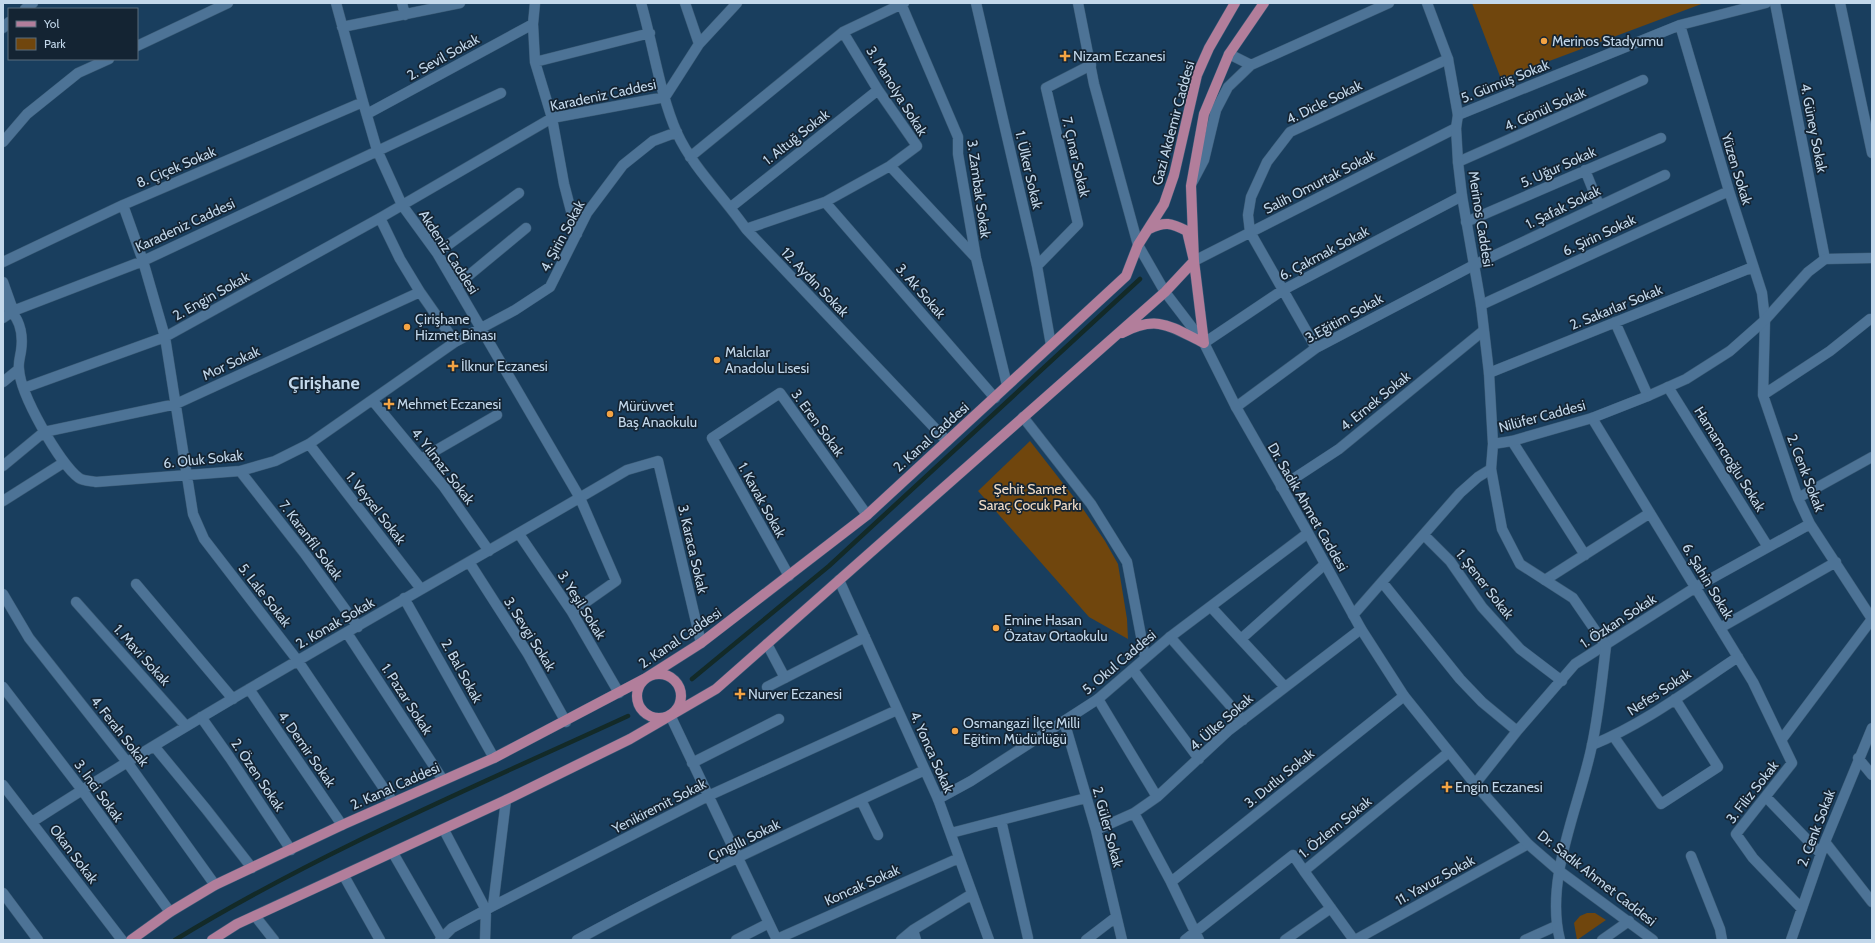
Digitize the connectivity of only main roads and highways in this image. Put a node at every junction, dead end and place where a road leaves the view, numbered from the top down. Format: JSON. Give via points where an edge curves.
{"nodes":[{"id":1,"x":1235,"y":3,"type":"edge"},
{"id":2,"x":1264,"y":3,"type":"edge"},
{"id":3,"x":1148,"y":229,"type":"junction"},
{"id":4,"x":1194,"y":261,"type":"junction"},
{"id":5,"x":1110,"y":339,"type":"junction"},
{"id":6,"x":646,"y":678,"type":"junction"},
{"id":7,"x":670,"y":715,"type":"junction"},
{"id":8,"x":131,"y":940,"type":"edge"},
{"id":9,"x":212,"y":940,"type":"edge"}],
"edges":[{"from":1,"to":3,"type":"main road","name":"Gazi Akdemir Caddesi","via":[[1197,75],[1174,175],[1164,204]]},
{"from":2,"to":4,"type":"main road","name":"Gazi Akdemir Caddesi","via":[[1229,54],[1204,114],[1191,186]]},
{"from":3,"to":4,"type":"main road","via":[[1160,223],[1175,224],[1187,231]]},
{"from":3,"to":6,"type":"main road","name":"2. Kanal Caddesi","via":[[1138,244],[1126,276],[867,515],[701,643]]},
{"from":4,"to":5,"type":"main road","via":[[1165,292]]},
{"from":4,"to":5,"type":"main road","via":[[1204,343],[1160,322],[1130,328]]},
{"from":5,"to":7,"type":"main road","via":[[716,689]]},
{"from":6,"to":7,"type":"main road","via":[[638,690],[639,705],[649,716],[656,718]]},
{"from":6,"to":7,"type":"main road","via":[[667,675],[678,684],[681,698],[679,705]]},
{"from":6,"to":8,"type":"main road","name":"2. Kanal Caddesi","via":[[494,758],[392,802],[215,885],[170,912]]},
{"from":7,"to":9,"type":"main road","via":[[630,739],[506,800],[237,924]]}]}
